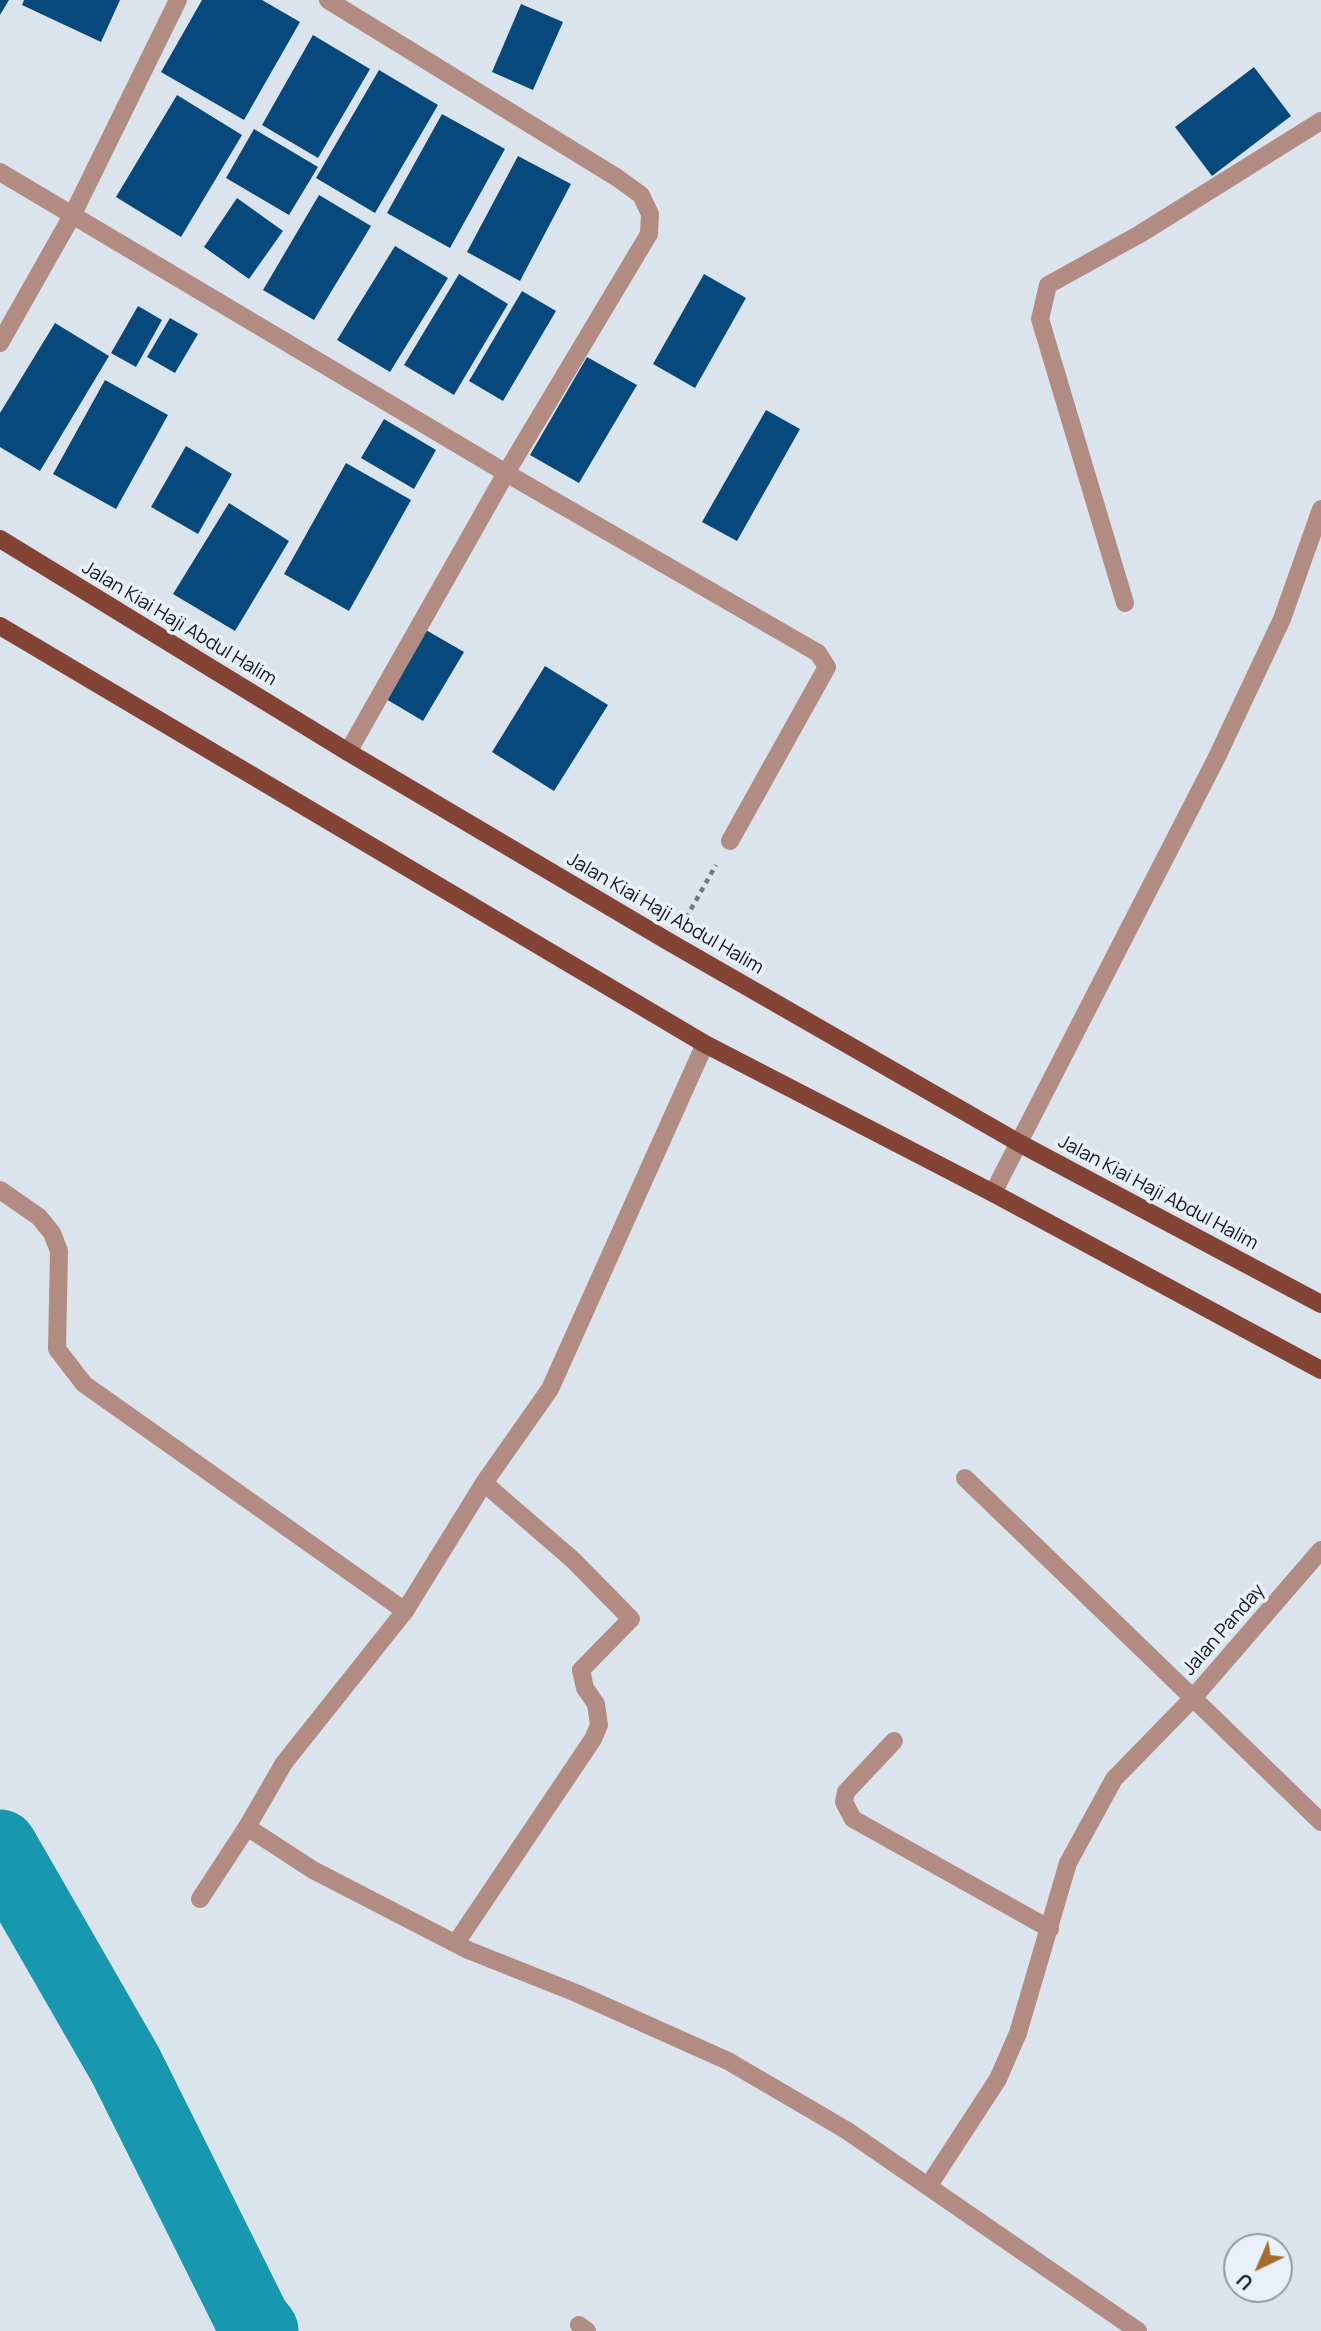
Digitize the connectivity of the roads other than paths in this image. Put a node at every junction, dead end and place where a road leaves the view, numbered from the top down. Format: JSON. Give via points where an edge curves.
{"nodes":[{"id":1,"x":178,"y":0,"type":"edge"},
{"id":2,"x":328,"y":0,"type":"edge"},
{"id":3,"x":1321,"y":121,"type":"edge"},
{"id":4,"x":0,"y":172,"type":"edge"},
{"id":5,"x":73,"y":214,"type":"junction"},
{"id":6,"x":0,"y":343,"type":"edge"},
{"id":7,"x":506,"y":474,"type":"junction"},
{"id":8,"x":1321,"y":509,"type":"edge"},
{"id":9,"x":0,"y":539,"type":"edge"},
{"id":10,"x":1125,"y":603,"type":"dead end"},
{"id":11,"x":0,"y":626,"type":"edge"},
{"id":12,"x":348,"y":752,"type":"junction"},
{"id":13,"x":730,"y":841,"type":"road end"},
{"id":14,"x":705,"y":1044,"type":"junction"},
{"id":15,"x":1019,"y":1143,"type":"junction"},
{"id":16,"x":0,"y":1190,"type":"edge"},
{"id":17,"x":993,"y":1193,"type":"junction"},
{"id":18,"x":1321,"y":1304,"type":"edge"},
{"id":19,"x":1321,"y":1370,"type":"edge"},
{"id":20,"x":965,"y":1478,"type":"dead end"},
{"id":21,"x":484,"y":1483,"type":"junction"},
{"id":22,"x":1321,"y":1550,"type":"edge"},
{"id":23,"x":405,"y":1611,"type":"junction"},
{"id":24,"x":1193,"y":1698,"type":"junction"},
{"id":25,"x":894,"y":1741,"type":"dead end"},
{"id":26,"x":1321,"y":1822,"type":"edge"},
{"id":27,"x":247,"y":1827,"type":"junction"},
{"id":28,"x":200,"y":1899,"type":"dead end"},
{"id":29,"x":1050,"y":1929,"type":"junction"},
{"id":30,"x":456,"y":1943,"type":"junction"},
{"id":31,"x":929,"y":2185,"type":"junction"},
{"id":32,"x":1138,"y":2331,"type":"edge"}],
"edges":[{"from":1,"to":5,"type":"street"},
{"from":2,"to":7,"type":"street","via":[[616,177],[641,195],[650,214],[649,234]]},
{"from":3,"to":10,"type":"street","via":[[1140,234],[1048,285],[1040,319]]},
{"from":4,"to":5,"type":"street"},
{"from":5,"to":6,"type":"street"},
{"from":5,"to":7,"type":"street"},
{"from":7,"to":12,"type":"street"},
{"from":7,"to":13,"type":"street","via":[[801,641],[818,653],[827,667]]},
{"from":8,"to":15,"type":"street","via":[[1282,619]]},
{"from":9,"to":12,"type":"main road","name":"Jalan Kiai Haji Abdul Halim"},
{"from":11,"to":14,"type":"main road"},
{"from":12,"to":15,"type":"main road","name":"Jalan Kiai Haji Abdul Halim"},
{"from":14,"to":17,"type":"main road"},
{"from":14,"to":21,"type":"street","via":[[550,1389]]},
{"from":15,"to":17,"type":"street"},
{"from":15,"to":18,"type":"main road","name":"Jalan Kiai Haji Abdul Halim"},
{"from":16,"to":23,"type":"street","via":[[52,1233],[59,1251],[57,1349],[84,1384]]},
{"from":17,"to":19,"type":"main road"},
{"from":20,"to":24,"type":"street"},
{"from":21,"to":23,"type":"street"},
{"from":21,"to":30,"type":"street","via":[[573,1560],[631,1619],[581,1670],[585,1688],[596,1704],[599,1725],[593,1739]]},
{"from":22,"to":24,"type":"street","name":"Jalan Panday"},
{"from":23,"to":27,"type":"street","via":[[284,1763]]},
{"from":24,"to":26,"type":"street","name":"Jalan Panday"},
{"from":24,"to":29,"type":"street","via":[[1114,1779],[1068,1863]]},
{"from":25,"to":29,"type":"street","via":[[846,1792],[844,1802],[853,1819]]},
{"from":27,"to":28,"type":"street"},
{"from":27,"to":30,"type":"street","via":[[313,1870]]},
{"from":29,"to":31,"type":"street","via":[[1018,2033],[998,2079]]},
{"from":30,"to":31,"type":"street","via":[[728,2061]]},
{"from":31,"to":32,"type":"street"}]}
